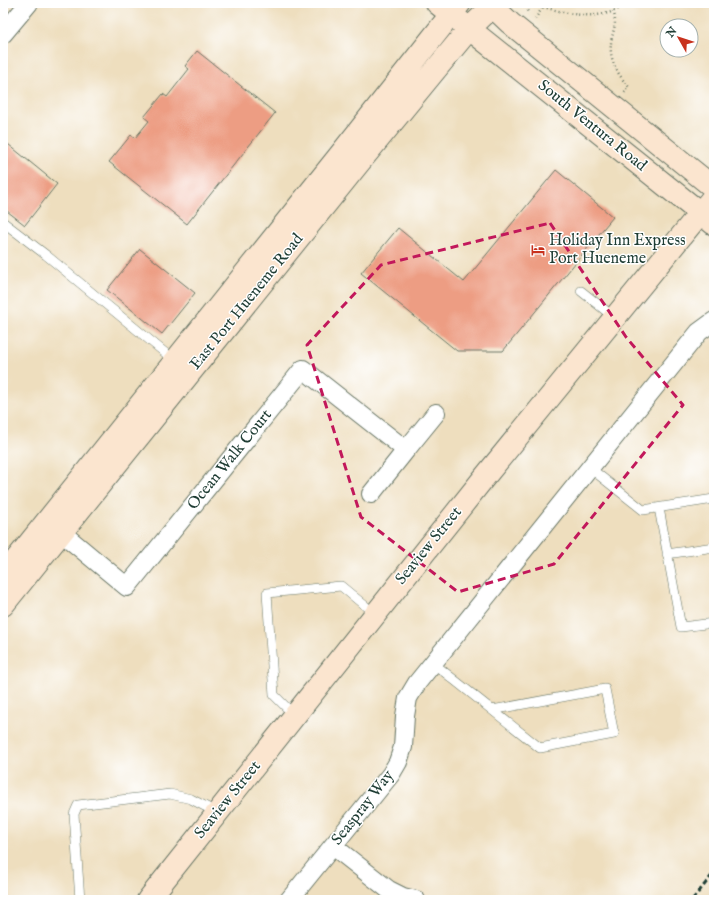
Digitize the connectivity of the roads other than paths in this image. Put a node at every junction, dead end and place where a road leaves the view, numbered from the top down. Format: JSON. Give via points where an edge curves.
{"nodes":[{"id":1,"x":29,"y":3,"type":"edge"},
{"id":2,"x":492,"y":4,"type":"edge"},
{"id":3,"x":449,"y":7,"type":"edge"},
{"id":4,"x":469,"y":29,"type":"junction"},
{"id":5,"x":3,"y":34,"type":"edge"},
{"id":6,"x":714,"y":188,"type":"edge"},
{"id":7,"x":714,"y":196,"type":"edge"},
{"id":8,"x":707,"y":218,"type":"edge"},
{"id":9,"x":3,"y":222,"type":"edge"},
{"id":10,"x":581,"y":291,"type":"dead end"},
{"id":11,"x":615,"y":318,"type":"junction"},
{"id":12,"x":714,"y":321,"type":"edge"},
{"id":13,"x":182,"y":367,"type":"junction"},
{"id":14,"x":436,"y":413,"type":"dead end"},
{"id":15,"x":406,"y":450,"type":"junction"},
{"id":16,"x":590,"y":468,"type":"junction"},
{"id":17,"x":370,"y":494,"type":"dead end"},
{"id":18,"x":714,"y":499,"type":"edge"},
{"id":19,"x":659,"y":508,"type":"junction"},
{"id":20,"x":62,"y":533,"type":"junction"},
{"id":21,"x":714,"y":547,"type":"edge"},
{"id":22,"x":667,"y":554,"type":"junction"},
{"id":23,"x":3,"y":576,"type":"edge"},
{"id":24,"x":3,"y":605,"type":"edge"},
{"id":25,"x":375,"y":614,"type":"junction"},
{"id":26,"x":714,"y":623,"type":"edge"},
{"id":27,"x":433,"y":663,"type":"junction"},
{"id":28,"x":492,"y":710,"type":"junction"},
{"id":29,"x":295,"y":716,"type":"junction"},
{"id":30,"x":218,"y":813,"type":"junction"},
{"id":31,"x":333,"y":846,"type":"junction"},
{"id":32,"x":387,"y":895,"type":"edge"},
{"id":33,"x":80,"y":900,"type":"edge"},
{"id":34,"x":148,"y":900,"type":"edge"},
{"id":35,"x":289,"y":900,"type":"edge"},
{"id":36,"x":416,"y":900,"type":"edge"}],
"edges":[{"from":1,"to":5,"type":"street"},
{"from":2,"to":4,"type":"street","name":"East Port Hueneme Road"},
{"from":2,"to":6,"type":"street","name":"South Ventura Road","via":[[510,23]]},
{"from":3,"to":4,"type":"street","name":"South Ventura Road"},
{"from":3,"to":13,"type":"street","name":"East Port Hueneme Road"},
{"from":4,"to":8,"type":"street","name":"South Ventura Road"},
{"from":4,"to":13,"type":"street","name":"East Port Hueneme Road","via":[[358,164]]},
{"from":7,"to":8,"type":"street","name":"Seaview Street"},
{"from":8,"to":11,"type":"street","name":"Seaview Street"},
{"from":9,"to":13,"type":"lane"},
{"from":10,"to":11,"type":"lane"},
{"from":11,"to":25,"type":"street","name":"Seaview Street"},
{"from":12,"to":16,"type":"street","name":"Seaspray Way","via":[[699,332]]},
{"from":13,"to":20,"type":"street","name":"East Port Hueneme Road"},
{"from":13,"to":23,"type":"street","name":"East Port Hueneme Road"},
{"from":14,"to":15,"type":"street"},
{"from":15,"to":17,"type":"street"},
{"from":15,"to":20,"type":"street","name":"Ocean Walk Court","via":[[303,369],[127,587]]},
{"from":16,"to":19,"type":"lane","via":[[643,510]]},
{"from":16,"to":27,"type":"street","name":"Seaspray Way"},
{"from":18,"to":19,"type":"lane"},
{"from":19,"to":22,"type":"lane"},
{"from":20,"to":24,"type":"street","name":"East Port Hueneme Road"},
{"from":21,"to":22,"type":"lane"},
{"from":22,"to":26,"type":"lane","via":[[681,628]]},
{"from":25,"to":29,"type":"street","name":"Seaview Street"},
{"from":25,"to":29,"type":"lane","via":[[340,586],[266,593],[274,695]]},
{"from":27,"to":28,"type":"lane"},
{"from":27,"to":31,"type":"street","name":"Seaspray Way","via":[[408,698],[403,747],[398,762]]},
{"from":28,"to":28,"type":"lane","via":[[540,748],[614,734],[605,689]]},
{"from":29,"to":30,"type":"street","name":"Seaview Street"},
{"from":30,"to":33,"type":"lane","via":[[191,799],[170,794],[78,805],[74,814]]},
{"from":30,"to":34,"type":"street","name":"Seaview Street"},
{"from":31,"to":32,"type":"street"},
{"from":31,"to":35,"type":"street","name":"Seaspray Way"},
{"from":32,"to":36,"type":"street"}]}
